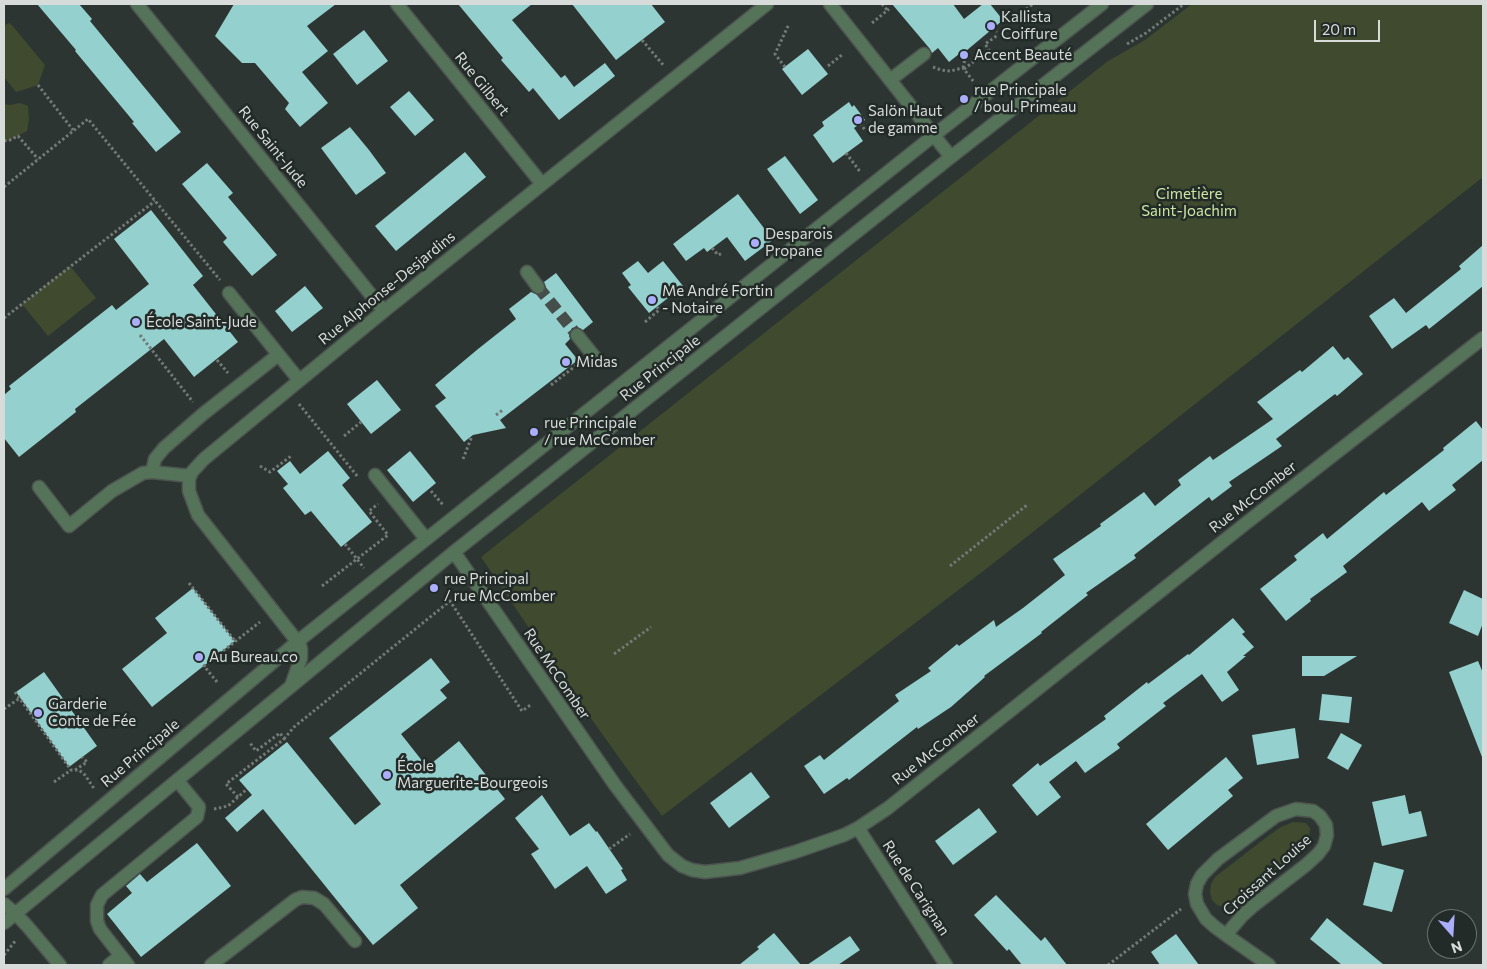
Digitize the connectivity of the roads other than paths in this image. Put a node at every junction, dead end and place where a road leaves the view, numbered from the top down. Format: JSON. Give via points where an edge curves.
{"nodes":[{"id":1,"x":137,"y":4,"type":"edge"},
{"id":2,"x":397,"y":4,"type":"edge"},
{"id":3,"x":767,"y":4,"type":"edge"},
{"id":4,"x":830,"y":4,"type":"edge"},
{"id":5,"x":1102,"y":4,"type":"edge"},
{"id":6,"x":1147,"y":4,"type":"edge"},
{"id":7,"x":924,"y":54,"type":"dead end"},
{"id":8,"x":890,"y":80,"type":"junction"},
{"id":9,"x":933,"y":136,"type":"junction"},
{"id":10,"x":951,"y":157,"type":"junction"},
{"id":11,"x":542,"y":184,"type":"junction"},
{"id":12,"x":527,"y":272,"type":"dead end"},
{"id":13,"x":538,"y":287,"type":"tunnel mouth"},
{"id":14,"x":225,"y":288,"type":"road end"},
{"id":15,"x":384,"y":311,"type":"junction"},
{"id":16,"x":577,"y":335,"type":"tunnel mouth"},
{"id":17,"x":1483,"y":338,"type":"edge"},
{"id":18,"x":278,"y":355,"type":"junction"},
{"id":19,"x":597,"y":360,"type":"dead end"},
{"id":20,"x":299,"y":380,"type":"junction"},
{"id":21,"x":152,"y":472,"type":"junction"},
{"id":22,"x":375,"y":474,"type":"dead end"},
{"id":23,"x":190,"y":476,"type":"junction"},
{"id":24,"x":39,"y":487,"type":"dead end"},
{"id":25,"x":426,"y":539,"type":"junction"},
{"id":26,"x":454,"y":552,"type":"junction"},
{"id":27,"x":297,"y":642,"type":"junction"},
{"id":28,"x":291,"y":686,"type":"junction"},
{"id":29,"x":178,"y":780,"type":"junction"},
{"id":30,"x":858,"y":828,"type":"junction"},
{"id":31,"x":5,"y":885,"type":"edge"},
{"id":32,"x":4,"y":904,"type":"edge"},
{"id":33,"x":15,"y":913,"type":"junction"},
{"id":34,"x":4,"y":923,"type":"edge"},
{"id":35,"x":1226,"y":935,"type":"junction"},
{"id":36,"x":355,"y":941,"type":"dead end"},
{"id":37,"x":124,"y":960,"type":"edge"},
{"id":38,"x":60,"y":965,"type":"edge"},
{"id":39,"x":109,"y":965,"type":"edge"},
{"id":40,"x":211,"y":965,"type":"edge"},
{"id":41,"x":946,"y":965,"type":"edge"},
{"id":42,"x":1269,"y":965,"type":"edge"}],
"edges":[{"from":1,"to":15,"type":"street","name":"Rue Saint-Jude"},
{"from":2,"to":11,"type":"street","name":"Rue Gilbert"},
{"from":3,"to":11,"type":"street","name":"Rue Alphonse-Desjardins"},
{"from":4,"to":8,"type":"street"},
{"from":5,"to":9,"type":"street","name":"Rue Principale"},
{"from":6,"to":10,"type":"street","name":"Rue Principale"},
{"from":7,"to":8,"type":"street"},
{"from":8,"to":9,"type":"street"},
{"from":9,"to":10,"type":"street"},
{"from":9,"to":25,"type":"street","name":"Rue Principale"},
{"from":10,"to":26,"type":"street","name":"Rue Principale"},
{"from":11,"to":15,"type":"street","name":"Rue Alphonse-Desjardins"},
{"from":12,"to":13,"type":"street"},
{"from":14,"to":18,"type":"street"},
{"from":15,"to":20,"type":"street","name":"Rue Alphonse-Desjardins"},
{"from":16,"to":19,"type":"street"},
{"from":17,"to":30,"type":"street","name":"Rue McComber","via":[[888,808]]},
{"from":18,"to":20,"type":"street"},
{"from":18,"to":21,"type":"street","via":[[164,448]]},
{"from":20,"to":23,"type":"street","name":"Rue Alphonse-Desjardins","via":[[197,465]]},
{"from":21,"to":23,"type":"street"},
{"from":21,"to":24,"type":"street","via":[[137,476],[112,491],[69,526]]},
{"from":22,"to":25,"type":"street"},
{"from":23,"to":27,"type":"street","via":[[189,491],[198,515]]},
{"from":25,"to":27,"type":"street","name":"Rue Principale"},
{"from":26,"to":28,"type":"street","name":"Rue Principale"},
{"from":26,"to":30,"type":"street","name":"Rue McComber","via":[[615,785],[674,861],[705,872],[740,868],[831,840]]},
{"from":27,"to":28,"type":"street","via":[[301,658]]},
{"from":27,"to":31,"type":"street","name":"Rue Principale"},
{"from":28,"to":29,"type":"street","name":"Rue Principale"},
{"from":29,"to":33,"type":"street","name":"Rue Principale"},
{"from":29,"to":37,"type":"street","via":[[199,807],[197,817],[102,895],[97,905],[100,929]]},
{"from":30,"to":41,"type":"street","name":"Rue de Carignan"},
{"from":31,"to":33,"type":"street"},
{"from":32,"to":33,"type":"street"},
{"from":33,"to":34,"type":"street","name":"Rue Principale"},
{"from":33,"to":38,"type":"street"},
{"from":35,"to":35,"type":"street","name":"Croissant Louise","via":[[1253,906],[1318,854],[1327,835],[1326,824],[1320,816],[1304,809],[1276,816],[1218,859],[1202,875],[1195,894],[1197,904],[1206,919]]},
{"from":35,"to":42,"type":"street","name":"Croissant Louise"},
{"from":36,"to":40,"type":"street","via":[[324,904],[314,898],[302,897]]},
{"from":37,"to":39,"type":"street"}]}
